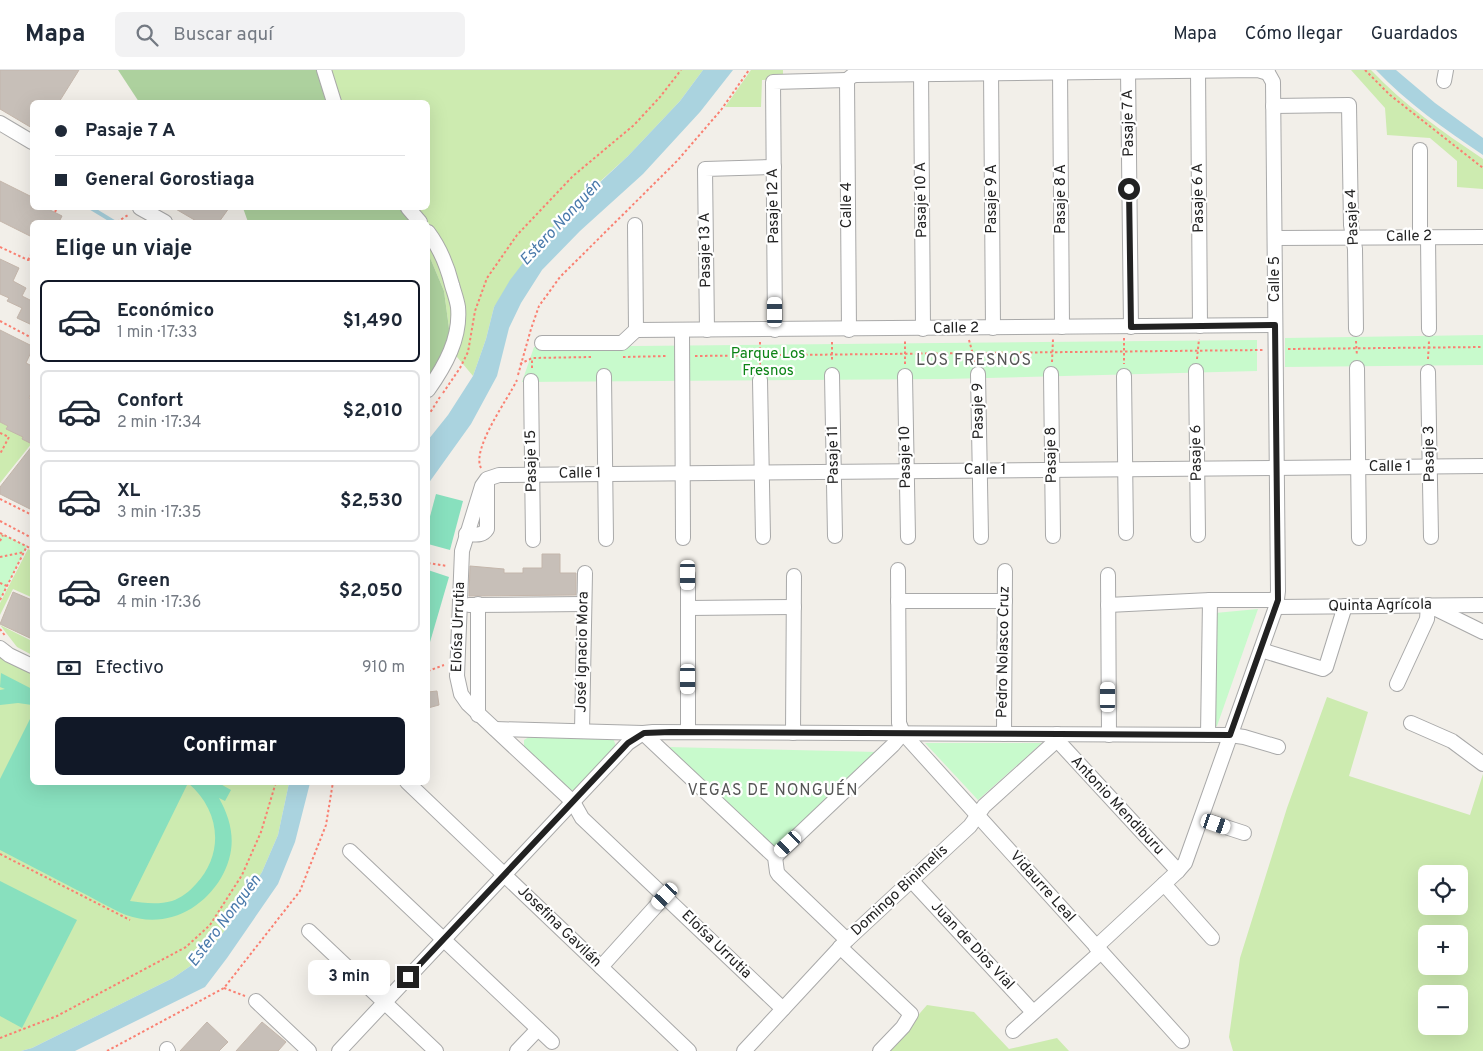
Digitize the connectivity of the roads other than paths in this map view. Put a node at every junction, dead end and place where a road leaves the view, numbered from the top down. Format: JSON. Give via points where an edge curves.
{"nodes":[{"id":1,"x":324,"y":70,"type":"edge"},
{"id":2,"x":1198,"y":70,"type":"edge"},
{"id":3,"x":1060,"y":71,"type":"edge"},
{"id":4,"x":1128,"y":71,"type":"edge"},
{"id":5,"x":921,"y":72,"type":"edge"},
{"id":6,"x":990,"y":72,"type":"edge"},
{"id":7,"x":1268,"y":72,"type":"edge"},
{"id":8,"x":851,"y":75,"type":"edge"},
{"id":9,"x":333,"y":100,"type":"edge"},
{"id":10,"x":1273,"y":106,"type":"junction"},
{"id":11,"x":0,"y":122,"type":"edge"},
{"id":12,"x":30,"y":141,"type":"edge"},
{"id":13,"x":1420,"y":150,"type":"dead end"},
{"id":14,"x":774,"y":167,"type":"junction"},
{"id":15,"x":144,"y":210,"type":"edge"},
{"id":16,"x":410,"y":210,"type":"edge"},
{"id":17,"x":161,"y":220,"type":"edge"},
{"id":18,"x":418,"y":220,"type":"edge"},
{"id":19,"x":635,"y":225,"type":"dead end"},
{"id":20,"x":430,"y":235,"type":"edge"},
{"id":21,"x":1483,"y":236,"type":"edge"},
{"id":22,"x":1424,"y":237,"type":"junction"},
{"id":23,"x":1275,"y":238,"type":"junction"},
{"id":24,"x":1353,"y":238,"type":"junction"},
{"id":25,"x":1275,"y":325,"type":"junction"},
{"id":26,"x":1200,"y":326,"type":"junction"},
{"id":27,"x":1058,"y":327,"type":"junction"},
{"id":28,"x":1127,"y":327,"type":"junction"},
{"id":29,"x":992,"y":328,"type":"junction"},
{"id":30,"x":923,"y":329,"type":"junction"},
{"id":31,"x":1356,"y":329,"type":"road end"},
{"id":32,"x":1429,"y":329,"type":"road end"},
{"id":33,"x":636,"y":330,"type":"junction"},
{"id":34,"x":682,"y":330,"type":"junction"},
{"id":35,"x":707,"y":330,"type":"junction"},
{"id":36,"x":775,"y":330,"type":"junction"},
{"id":37,"x":848,"y":330,"type":"junction"},
{"id":38,"x":542,"y":343,"type":"dead end"},
{"id":39,"x":1357,"y":368,"type":"road end"},
{"id":40,"x":1196,"y":371,"type":"road end"},
{"id":41,"x":1428,"y":372,"type":"road end"},
{"id":42,"x":832,"y":374,"type":"road end"},
{"id":43,"x":978,"y":374,"type":"road end"},
{"id":44,"x":1051,"y":374,"type":"road end"},
{"id":45,"x":604,"y":376,"type":"dead end"},
{"id":46,"x":905,"y":376,"type":"road end"},
{"id":47,"x":1124,"y":376,"type":"road end"},
{"id":48,"x":760,"y":380,"type":"road end"},
{"id":49,"x":531,"y":381,"type":"dead end"},
{"id":50,"x":430,"y":387,"type":"edge"},
{"id":51,"x":1430,"y":466,"type":"junction"},
{"id":52,"x":1483,"y":466,"type":"edge"},
{"id":53,"x":1358,"y":467,"type":"junction"},
{"id":54,"x":1197,"y":468,"type":"junction"},
{"id":55,"x":1277,"y":468,"type":"junction"},
{"id":56,"x":1126,"y":469,"type":"junction"},
{"id":57,"x":980,"y":470,"type":"junction"},
{"id":58,"x":1052,"y":470,"type":"junction"},
{"id":59,"x":906,"y":471,"type":"junction"},
{"id":60,"x":762,"y":472,"type":"junction"},
{"id":61,"x":834,"y":472,"type":"junction"},
{"id":62,"x":682,"y":473,"type":"junction"},
{"id":63,"x":532,"y":474,"type":"junction"},
{"id":64,"x":605,"y":474,"type":"junction"},
{"id":65,"x":1126,"y":533,"type":"dead end"},
{"id":66,"x":466,"y":534,"type":"joint"},
{"id":67,"x":1198,"y":535,"type":"dead end"},
{"id":68,"x":835,"y":536,"type":"dead end"},
{"id":69,"x":1053,"y":536,"type":"dead end"},
{"id":70,"x":763,"y":537,"type":"dead end"},
{"id":71,"x":908,"y":537,"type":"dead end"},
{"id":72,"x":981,"y":537,"type":"dead end"},
{"id":73,"x":1431,"y":537,"type":"dead end"},
{"id":74,"x":683,"y":538,"type":"dead end"},
{"id":75,"x":1359,"y":538,"type":"dead end"},
{"id":76,"x":606,"y":539,"type":"dead end"},
{"id":77,"x":533,"y":540,"type":"dead end"},
{"id":78,"x":898,"y":570,"type":"dead end"},
{"id":79,"x":1005,"y":571,"type":"dead end"},
{"id":80,"x":584,"y":573,"type":"dead end"},
{"id":81,"x":688,"y":575,"type":"dead end"},
{"id":82,"x":1108,"y":575,"type":"dead end"},
{"id":83,"x":794,"y":576,"type":"dead end"},
{"id":84,"x":1210,"y":600,"type":"junction"},
{"id":85,"x":898,"y":601,"type":"junction"},
{"id":86,"x":1005,"y":601,"type":"junction"},
{"id":87,"x":1277,"y":603,"type":"junction"},
{"id":88,"x":584,"y":604,"type":"junction"},
{"id":89,"x":1108,"y":605,"type":"junction"},
{"id":90,"x":1428,"y":605,"type":"junction"},
{"id":91,"x":1482,"y":605,"type":"edge"},
{"id":92,"x":1345,"y":606,"type":"junction"},
{"id":93,"x":794,"y":607,"type":"junction"},
{"id":94,"x":688,"y":608,"type":"junction"},
{"id":95,"x":1483,"y":625,"type":"edge"},
{"id":96,"x":1483,"y":632,"type":"edge"},
{"id":97,"x":0,"y":648,"type":"edge"},
{"id":98,"x":1261,"y":650,"type":"junction"},
{"id":99,"x":30,"y":665,"type":"edge"},
{"id":100,"x":1398,"y":684,"type":"dead end"},
{"id":101,"x":478,"y":715,"type":"junction"},
{"id":102,"x":1411,"y":723,"type":"dead end"},
{"id":103,"x":496,"y":729,"type":"junction"},
{"id":104,"x":582,"y":731,"type":"junction"},
{"id":105,"x":612,"y":732,"type":"junction"},
{"id":106,"x":688,"y":732,"type":"junction"},
{"id":107,"x":793,"y":732,"type":"junction"},
{"id":108,"x":644,"y":733,"type":"junction"},
{"id":109,"x":902,"y":733,"type":"junction"},
{"id":110,"x":1004,"y":734,"type":"junction"},
{"id":111,"x":1108,"y":734,"type":"junction"},
{"id":112,"x":1208,"y":735,"type":"junction"},
{"id":113,"x":1230,"y":735,"type":"junction"},
{"id":114,"x":1057,"y":737,"type":"junction"},
{"id":115,"x":1278,"y":747,"type":"dead end"},
{"id":116,"x":622,"y":749,"type":"junction"},
{"id":117,"x":1483,"y":764,"type":"edge"},
{"id":118,"x":410,"y":785,"type":"edge"},
{"id":119,"x":573,"y":802,"type":"junction"},
{"id":120,"x":977,"y":816,"type":"junction"},
{"id":121,"x":1202,"y":818,"type":"junction"},
{"id":122,"x":1244,"y":833,"type":"dead end"},
{"id":123,"x":350,"y":851,"type":"dead end"},
{"id":124,"x":775,"y":857,"type":"junction"},
{"id":125,"x":1178,"y":871,"type":"junction"},
{"id":126,"x":504,"y":875,"type":"junction"},
{"id":127,"x":911,"y":880,"type":"junction"},
{"id":128,"x":1164,"y":884,"type":"junction"},
{"id":129,"x":665,"y":896,"type":"junction"},
{"id":130,"x":309,"y":931,"type":"dead end"},
{"id":131,"x":1212,"y":938,"type":"dead end"},
{"id":132,"x":443,"y":939,"type":"junction"},
{"id":133,"x":844,"y":943,"type":"junction"},
{"id":134,"x":1099,"y":950,"type":"junction"},
{"id":135,"x":600,"y":967,"type":"junction"},
{"id":136,"x":256,"y":1001,"type":"road end"},
{"id":137,"x":384,"y":1002,"type":"junction"},
{"id":138,"x":783,"y":1009,"type":"junction"},
{"id":139,"x":1033,"y":1012,"type":"junction"},
{"id":140,"x":538,"y":1029,"type":"junction"},
{"id":141,"x":1013,"y":1030,"type":"dead end"},
{"id":142,"x":1182,"y":1041,"type":"dead end"},
{"id":143,"x":552,"y":1042,"type":"dead end"},
{"id":144,"x":747,"y":1050,"type":"edge"},
{"id":145,"x":309,"y":1051,"type":"edge"},
{"id":146,"x":339,"y":1051,"type":"edge"},
{"id":147,"x":436,"y":1051,"type":"edge"},
{"id":148,"x":517,"y":1051,"type":"edge"},
{"id":149,"x":689,"y":1051,"type":"edge"},
{"id":150,"x":880,"y":1051,"type":"edge"}],
"edges":[{"from":1,"to":9,"type":"street"},
{"from":2,"to":4,"type":"street"},
{"from":2,"to":7,"type":"street"},
{"from":2,"to":26,"type":"street","name":"Pasaje 6 A"},
{"from":3,"to":4,"type":"street"},
{"from":3,"to":6,"type":"street"},
{"from":3,"to":27,"type":"street","name":"Pasaje 8 A"},
{"from":4,"to":28,"type":"street","name":"Pasaje 7 A"},
{"from":5,"to":6,"type":"street"},
{"from":5,"to":8,"type":"street"},
{"from":5,"to":30,"type":"street","name":"Pasaje 10 A"},
{"from":6,"to":29,"type":"street","name":"Pasaje 9 A"},
{"from":7,"to":10,"type":"street","name":"Calle 5","via":[[1273,82]]},
{"from":8,"to":14,"type":"street","name":"Pasaje 12 A","via":[[773,82]]},
{"from":8,"to":37,"type":"street","name":"Calle 4"},
{"from":10,"to":23,"type":"street","name":"Calle 5"},
{"from":10,"to":24,"type":"street","name":"Pasaje 4","via":[[1349,105]]},
{"from":11,"to":12,"type":"street"},
{"from":13,"to":22,"type":"street"},
{"from":14,"to":35,"type":"street","name":"Pasaje 13 A","via":[[705,169]]},
{"from":14,"to":36,"type":"street","name":"Pasaje 12 A"},
{"from":15,"to":17,"type":"street"},
{"from":16,"to":18,"type":"street"},
{"from":19,"to":33,"type":"street"},
{"from":20,"to":50,"type":"street","via":[[448,267],[458,318],[448,357]]},
{"from":21,"to":22,"type":"street","name":"Calle 2"},
{"from":22,"to":24,"type":"street","name":"Calle 2"},
{"from":22,"to":32,"type":"street"},
{"from":23,"to":24,"type":"street","name":"Calle 2"},
{"from":23,"to":25,"type":"street","name":"Calle 5"},
{"from":24,"to":31,"type":"street","name":"Pasaje 4"},
{"from":25,"to":26,"type":"street","name":"Calle 2"},
{"from":25,"to":55,"type":"street","name":"Calle 5"},
{"from":26,"to":28,"type":"street","name":"Calle 2"},
{"from":27,"to":28,"type":"street","name":"Calle 2"},
{"from":27,"to":29,"type":"street","name":"Calle 2"},
{"from":29,"to":30,"type":"street","name":"Calle 2"},
{"from":30,"to":37,"type":"street","name":"Calle 2"},
{"from":33,"to":34,"type":"street","name":"Calle 2"},
{"from":33,"to":38,"type":"street","via":[[622,343]]},
{"from":34,"to":35,"type":"street","name":"Calle 2"},
{"from":34,"to":62,"type":"street"},
{"from":35,"to":36,"type":"street","name":"Calle 2"},
{"from":36,"to":37,"type":"street","name":"Calle 2"},
{"from":39,"to":53,"type":"street"},
{"from":40,"to":54,"type":"street","name":"Pasaje 6"},
{"from":41,"to":51,"type":"street","name":"Pasaje 3"},
{"from":42,"to":61,"type":"street","name":"Pasaje 11"},
{"from":43,"to":57,"type":"street","name":"Pasaje 9"},
{"from":44,"to":58,"type":"street","name":"Pasaje 8"},
{"from":45,"to":64,"type":"street"},
{"from":46,"to":59,"type":"street","name":"Pasaje 10"},
{"from":47,"to":56,"type":"street"},
{"from":48,"to":60,"type":"street"},
{"from":49,"to":63,"type":"street","name":"Pasaje 15"},
{"from":51,"to":52,"type":"street","name":"Calle 1"},
{"from":51,"to":53,"type":"street","name":"Calle 1"},
{"from":51,"to":73,"type":"street","name":"Pasaje 3"},
{"from":53,"to":55,"type":"street","name":"Calle 1"},
{"from":53,"to":75,"type":"street"},
{"from":54,"to":55,"type":"street","name":"Calle 1"},
{"from":54,"to":56,"type":"street","name":"Calle 1"},
{"from":54,"to":67,"type":"street","name":"Pasaje 6"},
{"from":55,"to":87,"type":"street","name":"Calle 5"},
{"from":56,"to":58,"type":"street","name":"Calle 1"},
{"from":56,"to":65,"type":"street"},
{"from":57,"to":58,"type":"street","name":"Calle 1"},
{"from":57,"to":59,"type":"street","name":"Calle 1"},
{"from":57,"to":72,"type":"street","name":"Pasaje 9"},
{"from":58,"to":69,"type":"street","name":"Pasaje 8"},
{"from":59,"to":61,"type":"street","name":"Calle 1"},
{"from":59,"to":71,"type":"street","name":"Pasaje 10"},
{"from":60,"to":61,"type":"street","name":"Calle 1"},
{"from":60,"to":62,"type":"street","name":"Calle 1"},
{"from":60,"to":70,"type":"street"},
{"from":61,"to":68,"type":"street","name":"Pasaje 11"},
{"from":62,"to":64,"type":"street","name":"Calle 1"},
{"from":62,"to":74,"type":"street"},
{"from":63,"to":64,"type":"street","name":"Calle 1"},
{"from":63,"to":66,"type":"street","name":"Calle 1","via":[[496,475],[487,479]]},
{"from":63,"to":77,"type":"street","name":"Pasaje 15"},
{"from":64,"to":76,"type":"street"},
{"from":66,"to":101,"type":"street","name":"Eloísa Urrutia","via":[[460,569],[457,683],[460,694]]},
{"from":78,"to":85,"type":"street"},
{"from":79,"to":86,"type":"street","name":"Pedro Nolasco Cruz"},
{"from":80,"to":88,"type":"street","name":"José Ignacio Mora"},
{"from":81,"to":94,"type":"street"},
{"from":82,"to":89,"type":"street"},
{"from":83,"to":93,"type":"street"},
{"from":84,"to":87,"type":"street","name":"Quinta Agrícola"},
{"from":84,"to":89,"type":"street","name":"Quinta Agrícola"},
{"from":84,"to":112,"type":"street"},
{"from":85,"to":86,"type":"street"},
{"from":85,"to":109,"type":"street","via":[[899,723]]},
{"from":86,"to":110,"type":"street","name":"Pedro Nolasco Cruz"},
{"from":87,"to":92,"type":"street","name":"Quinta Agrícola"},
{"from":87,"to":98,"type":"street"},
{"from":88,"to":101,"type":"street","name":"Eloísa Urrutia","via":[[474,605]]},
{"from":88,"to":104,"type":"street","name":"José Ignacio Mora"},
{"from":89,"to":111,"type":"street"},
{"from":90,"to":91,"type":"street","name":"Quinta Agrícola"},
{"from":90,"to":92,"type":"street","name":"Quinta Agrícola"},
{"from":90,"to":96,"type":"street"},
{"from":90,"to":100,"type":"street","via":[[1427,619]]},
{"from":91,"to":95,"type":"street"},
{"from":92,"to":98,"type":"street","via":[[1323,669]]},
{"from":93,"to":94,"type":"street"},
{"from":93,"to":107,"type":"street"},
{"from":94,"to":106,"type":"street"},
{"from":97,"to":99,"type":"street"},
{"from":98,"to":113,"type":"street"},
{"from":101,"to":103,"type":"street","name":"Eloísa Urrutia"},
{"from":102,"to":117,"type":"street","via":[[1452,741]]},
{"from":103,"to":104,"type":"street"},
{"from":103,"to":119,"type":"street","name":"Eloísa Urrutia"},
{"from":104,"to":105,"type":"street"},
{"from":105,"to":108,"type":"street"},
{"from":105,"to":116,"type":"street","via":[[620,740]]},
{"from":106,"to":107,"type":"street"},
{"from":106,"to":108,"type":"street"},
{"from":107,"to":109,"type":"street"},
{"from":108,"to":116,"type":"street"},
{"from":108,"to":124,"type":"street"},
{"from":109,"to":110,"type":"street"},
{"from":109,"to":120,"type":"street","name":"Vidaurre Leal"},
{"from":109,"to":124,"type":"street"},
{"from":110,"to":114,"type":"street"},
{"from":111,"to":112,"type":"street"},
{"from":111,"to":114,"type":"street"},
{"from":112,"to":113,"type":"street"},
{"from":113,"to":115,"type":"street"},
{"from":113,"to":121,"type":"street"},
{"from":114,"to":120,"type":"street","name":"Domingo Binimelis"},
{"from":114,"to":125,"type":"street","name":"Antonio Mendiburu"},
{"from":116,"to":119,"type":"street"},
{"from":118,"to":126,"type":"street","name":"Josefina Gavilán"},
{"from":119,"to":126,"type":"street"},
{"from":119,"to":129,"type":"street","name":"Eloísa Urrutia","via":[[582,818]]},
{"from":120,"to":127,"type":"street","name":"Domingo Binimelis"},
{"from":120,"to":134,"type":"street","name":"Vidaurre Leal"},
{"from":121,"to":122,"type":"street"},
{"from":121,"to":125,"type":"street","via":[[1189,855]]},
{"from":123,"to":132,"type":"street"},
{"from":124,"to":133,"type":"street","via":[[779,875]]},
{"from":125,"to":128,"type":"street"},
{"from":126,"to":132,"type":"street"},
{"from":126,"to":135,"type":"street","name":"Josefina Gavilán"},
{"from":127,"to":133,"type":"street","name":"Domingo Binimelis"},
{"from":127,"to":139,"type":"street","name":"Juan de Dios Vial"},
{"from":128,"to":131,"type":"street"},
{"from":128,"to":134,"type":"street"},
{"from":129,"to":135,"type":"street"},
{"from":129,"to":138,"type":"street","name":"Eloísa Urrutia"},
{"from":130,"to":137,"type":"street"},
{"from":132,"to":137,"type":"street"},
{"from":132,"to":140,"type":"street"},
{"from":133,"to":138,"type":"street","name":"Domingo Binimelis"},
{"from":133,"to":150,"type":"street","via":[[912,1014]]},
{"from":134,"to":139,"type":"street"},
{"from":134,"to":142,"type":"street","name":"Vidaurre Leal"},
{"from":135,"to":149,"type":"street","name":"Josefina Gavilán"},
{"from":136,"to":145,"type":"street"},
{"from":137,"to":146,"type":"street"},
{"from":137,"to":147,"type":"street"},
{"from":138,"to":144,"type":"street","name":"Domingo Binimelis"},
{"from":139,"to":141,"type":"street"},
{"from":140,"to":143,"type":"street"},
{"from":140,"to":148,"type":"street"}]}
